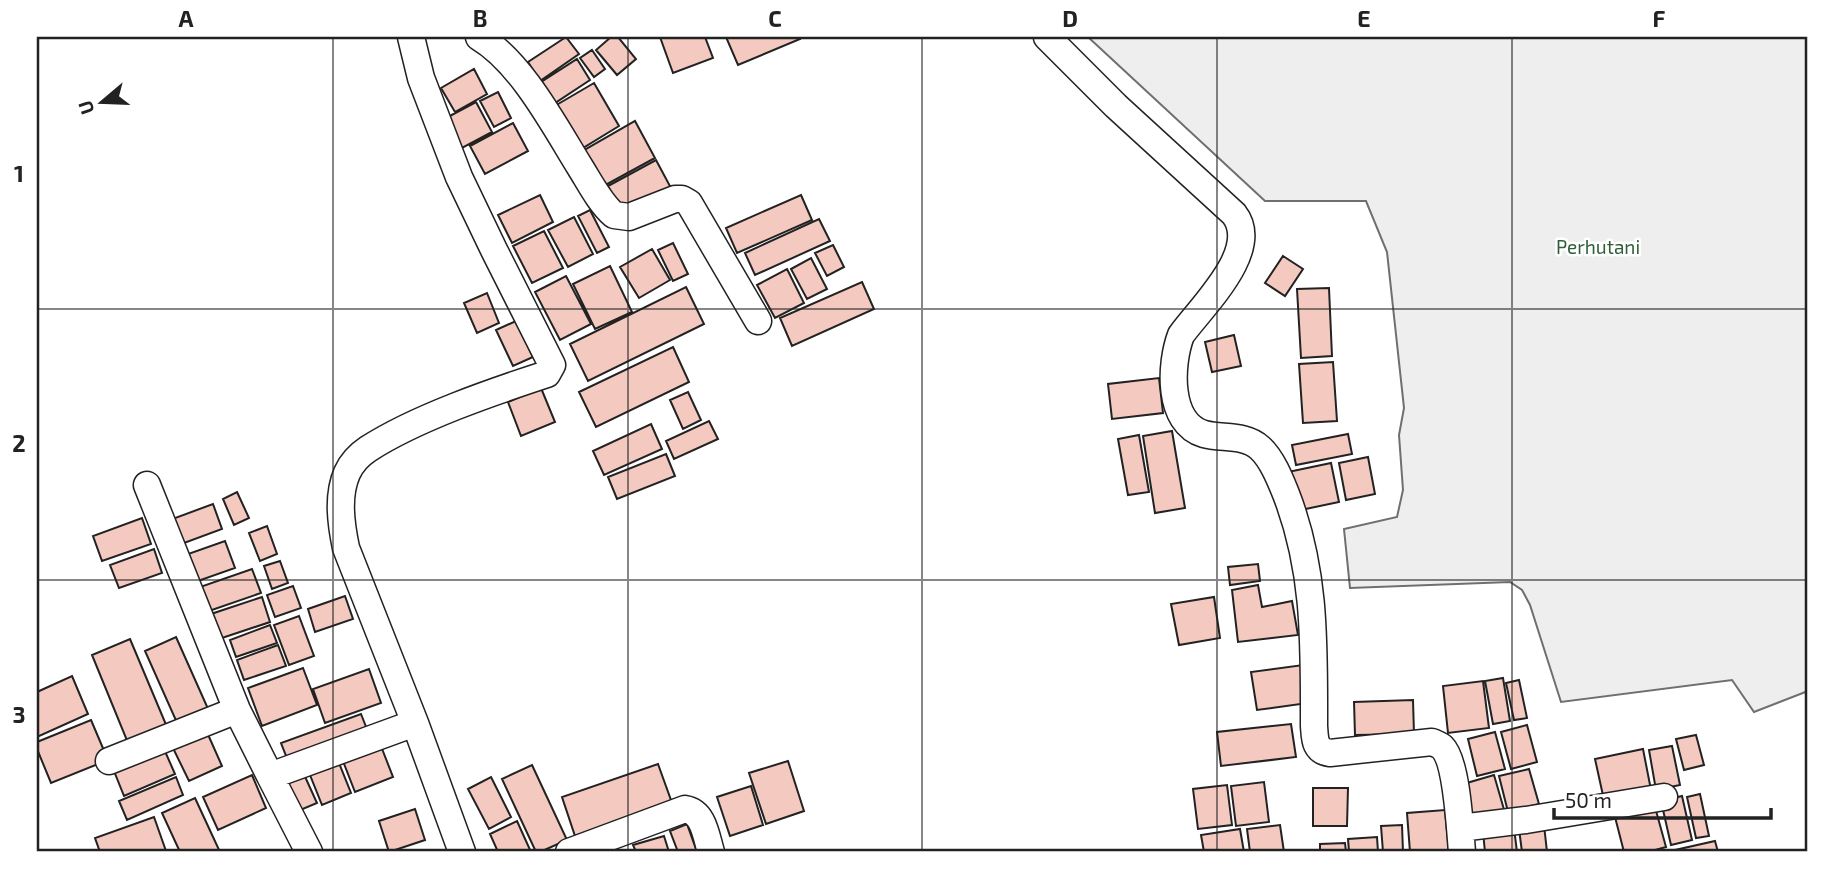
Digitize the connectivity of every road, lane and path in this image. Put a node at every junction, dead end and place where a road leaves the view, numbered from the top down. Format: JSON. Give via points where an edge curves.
{"nodes":[{"id":1,"x":411,"y":37,"type":"edge"},
{"id":2,"x":479,"y":37,"type":"edge"},
{"id":3,"x":1047,"y":37,"type":"edge"},
{"id":4,"x":758,"y":321,"type":"dead end"},
{"id":5,"x":147,"y":485,"type":"dead end"},
{"id":6,"x":237,"y":709,"type":"junction"},
{"id":7,"x":415,"y":723,"type":"junction"},
{"id":8,"x":109,"y":761,"type":"dead end"},
{"id":9,"x":270,"y":776,"type":"junction"},
{"id":10,"x":1664,"y":797,"type":"dead end"},
{"id":11,"x":1461,"y":840,"type":"edge"},
{"id":12,"x":309,"y":852,"type":"edge"},
{"id":13,"x":461,"y":852,"type":"edge"},
{"id":14,"x":569,"y":852,"type":"edge"},
{"id":15,"x":711,"y":852,"type":"edge"}],
"edges":[{"from":1,"to":7,"type":"street","via":[[421,78],[459,177],[552,365],[547,373],[426,420],[367,450],[346,474],[341,500],[346,548]]},
{"from":2,"to":4,"type":"street","via":[[495,46],[516,70],[614,215],[629,217],[675,198],[689,203]]},
{"from":3,"to":11,"type":"street","via":[[1241,223],[1241,247],[1233,265],[1176,348],[1174,379],[1183,420],[1205,434],[1239,438],[1259,447],[1286,494],[1312,598],[1317,746],[1330,753],[1433,742],[1442,747],[1453,773]]},
{"from":5,"to":6,"type":"street"},
{"from":6,"to":8,"type":"street"},
{"from":6,"to":9,"type":"street"},
{"from":7,"to":9,"type":"street"},
{"from":7,"to":13,"type":"street"},
{"from":9,"to":12,"type":"street"},
{"from":10,"to":11,"type":"street","via":[[1526,821]]},
{"from":14,"to":15,"type":"street","via":[[685,809],[699,817]]}]}
